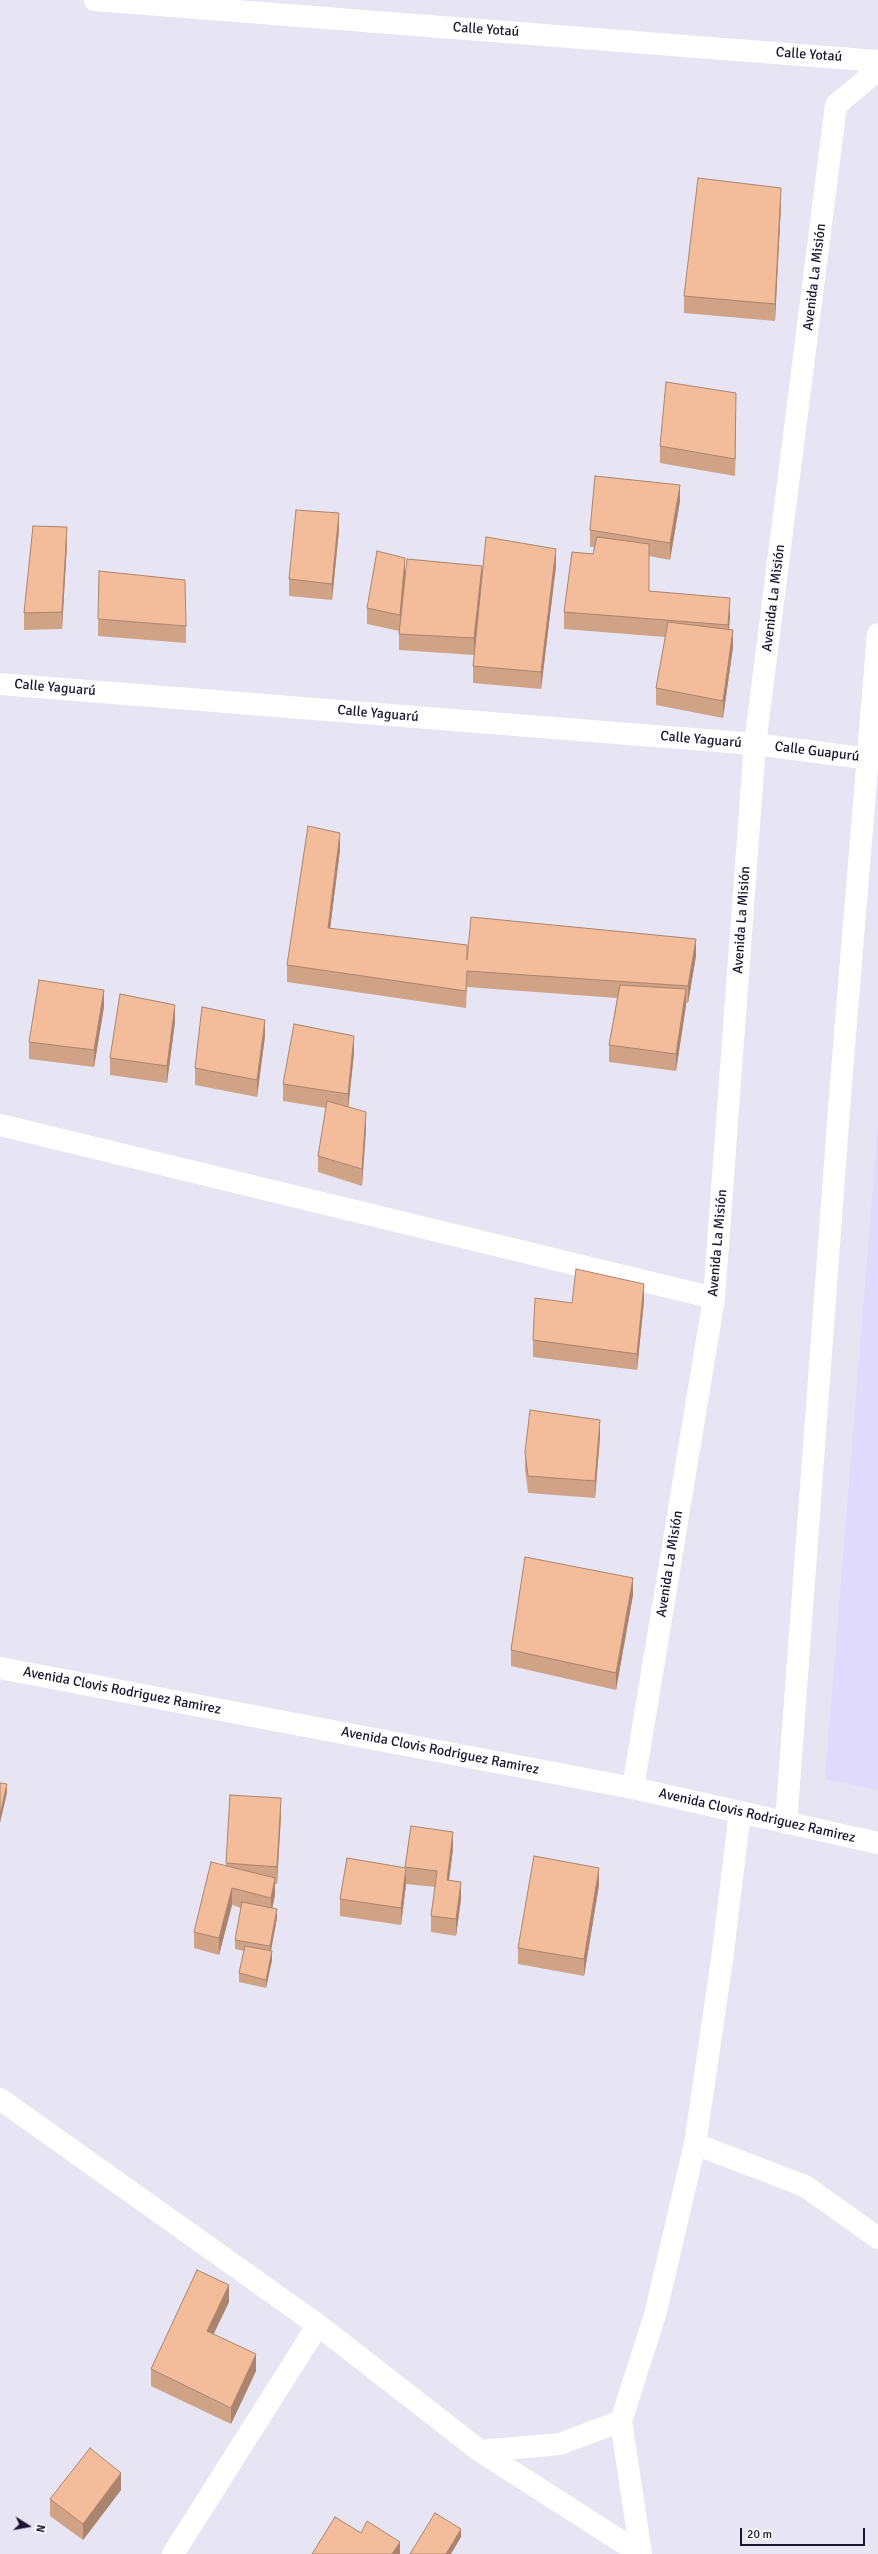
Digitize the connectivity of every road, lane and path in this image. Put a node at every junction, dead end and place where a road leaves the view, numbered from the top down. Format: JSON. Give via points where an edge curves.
{"nodes":[{"id":1,"x":95,"y":0,"type":"edge"},
{"id":2,"x":878,"y":61,"type":"edge"},
{"id":3,"x":878,"y":70,"type":"edge"},
{"id":4,"x":878,"y":634,"type":"edge"},
{"id":5,"x":0,"y":684,"type":"edge"},
{"id":6,"x":755,"y":744,"type":"junction"},
{"id":7,"x":872,"y":759,"type":"edge"},
{"id":8,"x":0,"y":1125,"type":"edge"},
{"id":9,"x":714,"y":1298,"type":"junction"},
{"id":10,"x":0,"y":1668,"type":"edge"},
{"id":11,"x":633,"y":1788,"type":"junction"},
{"id":12,"x":740,"y":1812,"type":"junction"},
{"id":13,"x":786,"y":1823,"type":"junction"},
{"id":14,"x":878,"y":1843,"type":"edge"},
{"id":15,"x":1,"y":2102,"type":"edge"},
{"id":16,"x":695,"y":2144,"type":"junction"},
{"id":17,"x":878,"y":2238,"type":"edge"},
{"id":18,"x":318,"y":2325,"type":"junction"},
{"id":19,"x":621,"y":2421,"type":"junction"},
{"id":20,"x":480,"y":2451,"type":"junction"},
{"id":21,"x":172,"y":2554,"type":"edge"},
{"id":22,"x":641,"y":2554,"type":"edge"}],
"edges":[{"from":1,"to":2,"type":"street","name":"Calle Yotaú"},
{"from":3,"to":6,"type":"street","name":"Avenida La Misión","via":[[836,105]]},
{"from":4,"to":7,"type":"street"},
{"from":5,"to":6,"type":"street","name":"Calle Yaguarú"},
{"from":6,"to":7,"type":"street","name":"Calle Guapurú"},
{"from":6,"to":9,"type":"street","name":"Avenida La Misión"},
{"from":7,"to":13,"type":"street"},
{"from":8,"to":9,"type":"street"},
{"from":9,"to":11,"type":"street","name":"Avenida La Misión"},
{"from":10,"to":11,"type":"street","name":"Avenida Clovis Rodriguez Ramirez"},
{"from":11,"to":12,"type":"street","name":"Avenida Clovis Rodriguez Ramirez"},
{"from":12,"to":13,"type":"street","name":"Avenida Clovis Rodriguez Ramirez"},
{"from":12,"to":16,"type":"street","via":[[722,1960]]},
{"from":13,"to":14,"type":"street","name":"Avenida Clovis Rodriguez Ramirez"},
{"from":15,"to":18,"type":"street"},
{"from":16,"to":17,"type":"street","via":[[805,2186]]},
{"from":16,"to":19,"type":"street","via":[[655,2315]]},
{"from":18,"to":20,"type":"street"},
{"from":18,"to":21,"type":"street"},
{"from":19,"to":20,"type":"street","via":[[560,2444]]},
{"from":19,"to":22,"type":"street"},
{"from":20,"to":22,"type":"street"}]}
